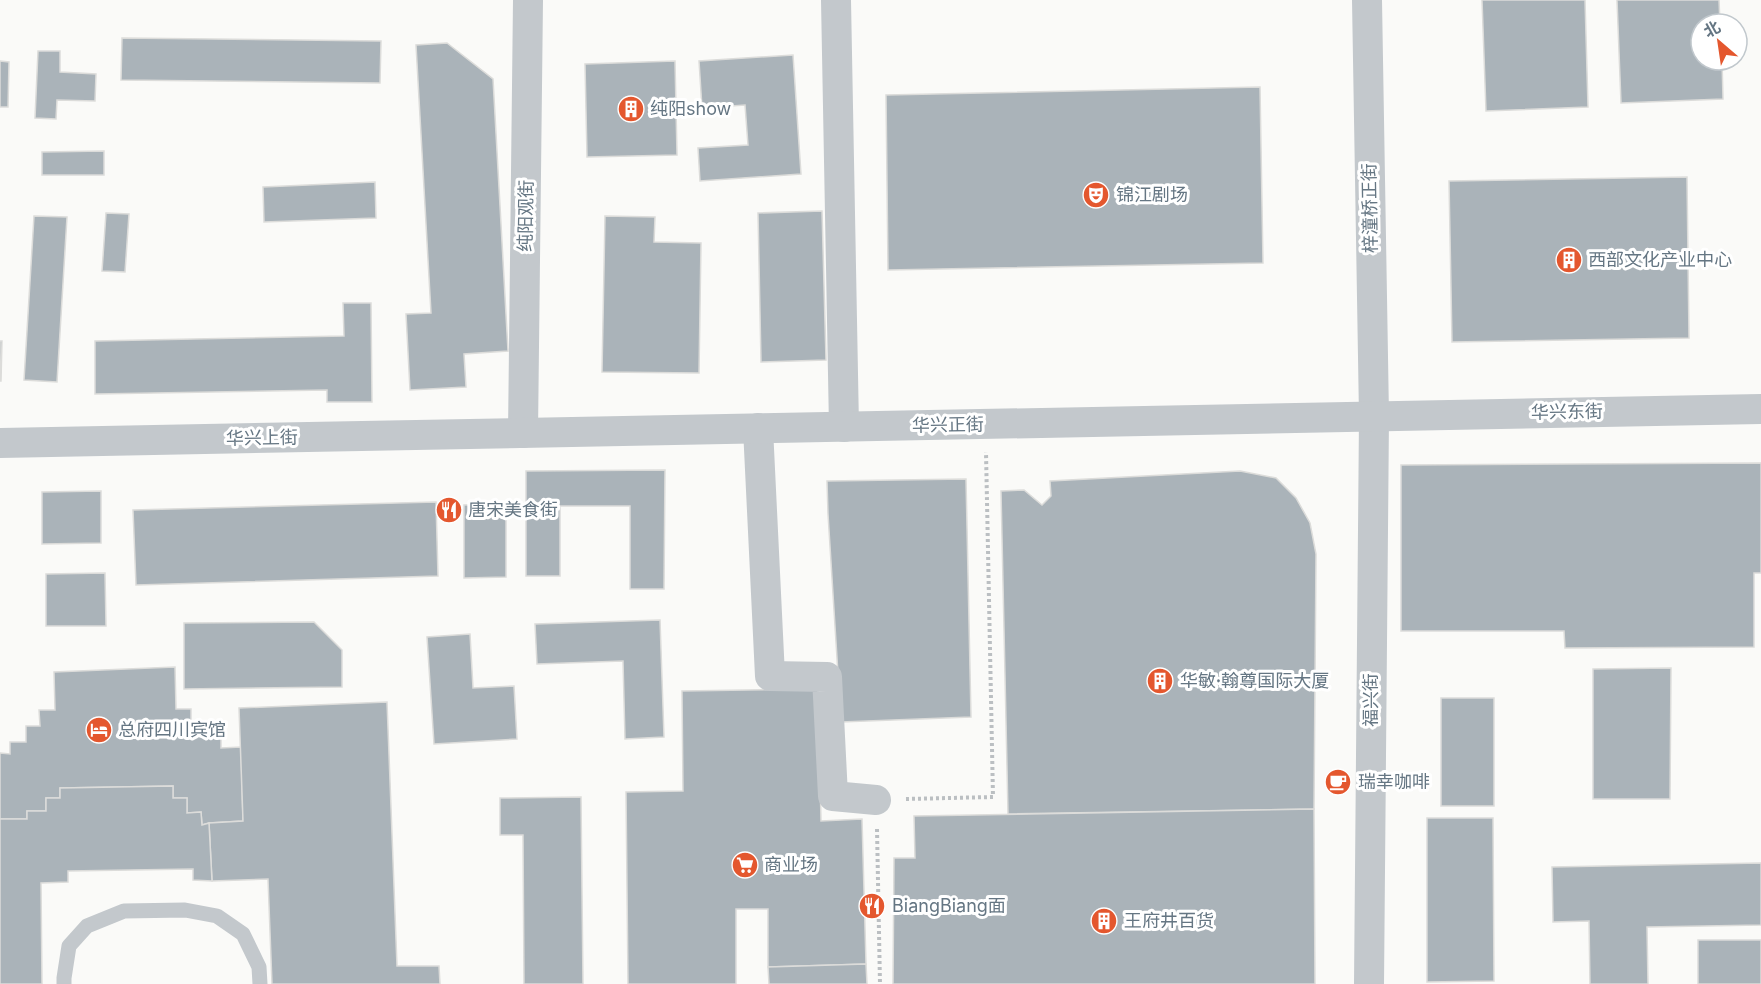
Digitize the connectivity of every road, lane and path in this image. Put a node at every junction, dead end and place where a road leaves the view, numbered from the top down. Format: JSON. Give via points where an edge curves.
{"nodes":[{"id":1,"x":528,"y":0,"type":"edge"},
{"id":2,"x":836,"y":0,"type":"edge"},
{"id":3,"x":1367,"y":0,"type":"edge"},
{"id":4,"x":1761,"y":409,"type":"edge"},
{"id":5,"x":1374,"y":416,"type":"junction"},
{"id":6,"x":985,"y":424,"type":"junction"},
{"id":7,"x":844,"y":427,"type":"junction"},
{"id":8,"x":759,"y":428,"type":"junction"},
{"id":9,"x":523,"y":433,"type":"junction"},
{"id":10,"x":0,"y":443,"type":"edge"},
{"id":11,"x":876,"y":800,"type":"junction"},
{"id":12,"x":64,"y":984,"type":"edge"},
{"id":13,"x":260,"y":984,"type":"edge"},
{"id":14,"x":880,"y":984,"type":"edge"},
{"id":15,"x":1369,"y":984,"type":"edge"}],
"edges":[{"from":1,"to":9,"type":"street","name":"纯阳观街"},
{"from":2,"to":7,"type":"street"},
{"from":3,"to":5,"type":"street","name":"梓潼桥正街"},
{"from":4,"to":5,"type":"street","name":"华兴东街"},
{"from":5,"to":6,"type":"street","name":"华兴正街"},
{"from":5,"to":15,"type":"street","name":"福兴街"},
{"from":6,"to":7,"type":"street","name":"华兴正街"},
{"from":6,"to":11,"type":"path","via":[[993,797]]},
{"from":7,"to":8,"type":"street","name":"华兴正街"},
{"from":8,"to":9,"type":"street","name":"华兴正街"},
{"from":8,"to":11,"type":"street","via":[[770,676],[827,676],[833,796]]},
{"from":9,"to":10,"type":"street","name":"华兴上街"},
{"from":11,"to":14,"type":"path"},
{"from":12,"to":13,"type":"lane","via":[[69,946],[87,926],[124,911],[185,910],[217,916],[243,934],[259,967]]}]}
